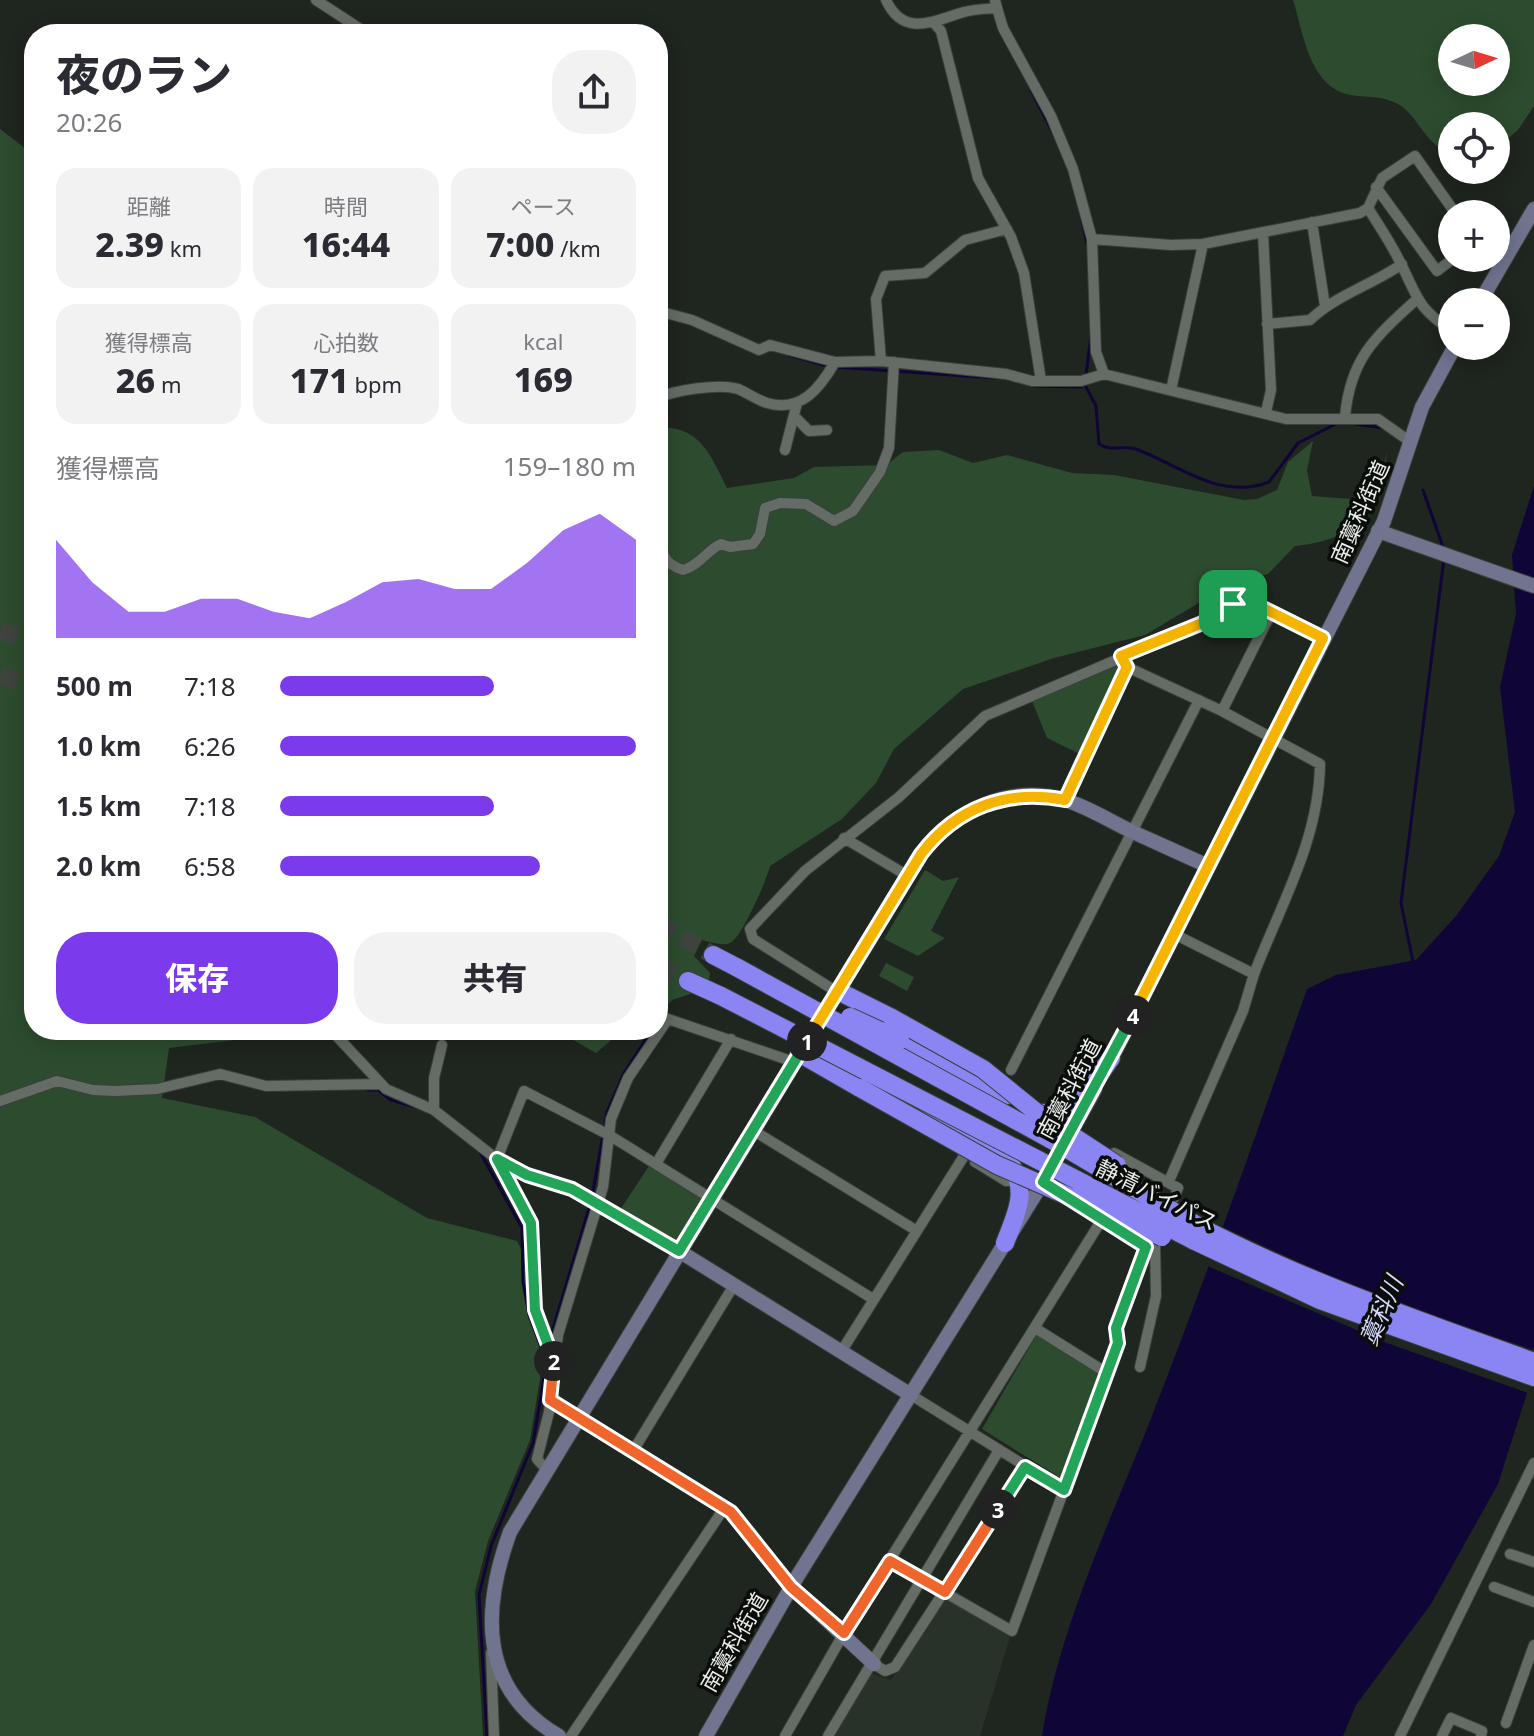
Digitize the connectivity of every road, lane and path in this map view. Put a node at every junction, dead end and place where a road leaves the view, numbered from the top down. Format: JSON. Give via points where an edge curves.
{"nodes":[{"id":1,"x":316,"y":0,"type":"edge"},
{"id":2,"x":886,"y":0,"type":"edge"},
{"id":3,"x":996,"y":4,"type":"edge"},
{"id":4,"x":353,"y":24,"type":"edge"},
{"id":5,"x":935,"y":24,"type":"junction"},
{"id":6,"x":1376,"y":187,"type":"junction"},
{"id":7,"x":1446,"y":200,"type":"edge"},
{"id":8,"x":1368,"y":208,"type":"junction"},
{"id":9,"x":1534,"y":209,"type":"edge"},
{"id":10,"x":1312,"y":222,"type":"junction"},
{"id":11,"x":1007,"y":229,"type":"junction"},
{"id":12,"x":1263,"y":233,"type":"junction"},
{"id":13,"x":1092,"y":239,"type":"junction"},
{"id":14,"x":1510,"y":243,"type":"edge"},
{"id":15,"x":1203,"y":244,"type":"junction"},
{"id":16,"x":1402,"y":264,"type":"junction"},
{"id":17,"x":1438,"y":270,"type":"edge"},
{"id":18,"x":1416,"y":300,"type":"junction"},
{"id":19,"x":1325,"y":306,"type":"junction"},
{"id":20,"x":668,"y":314,"type":"edge"},
{"id":21,"x":1438,"y":322,"type":"edge"},
{"id":22,"x":1267,"y":324,"type":"junction"},
{"id":23,"x":1447,"y":360,"type":"edge"},
{"id":24,"x":881,"y":361,"type":"junction"},
{"id":25,"x":835,"y":362,"type":"junction"},
{"id":26,"x":894,"y":364,"type":"junction"},
{"id":27,"x":1104,"y":374,"type":"junction"},
{"id":28,"x":1041,"y":381,"type":"junction"},
{"id":29,"x":1171,"y":390,"type":"junction"},
{"id":30,"x":668,"y":393,"type":"edge"},
{"id":31,"x":797,"y":403,"type":"junction"},
{"id":32,"x":1266,"y":412,"type":"junction"},
{"id":33,"x":795,"y":417,"type":"junction"},
{"id":34,"x":1345,"y":417,"type":"junction"},
{"id":35,"x":827,"y":430,"type":"dead end"},
{"id":36,"x":1412,"y":443,"type":"junction"},
{"id":37,"x":785,"y":450,"type":"dead end"},
{"id":38,"x":1378,"y":531,"type":"junction"},
{"id":39,"x":668,"y":560,"type":"edge"},
{"id":40,"x":1534,"y":586,"type":"edge"},
{"id":41,"x":1271,"y":613,"type":"junction"},
{"id":42,"x":1323,"y":638,"type":"junction"},
{"id":43,"x":1121,"y":656,"type":"junction"},
{"id":44,"x":1127,"y":667,"type":"junction"},
{"id":45,"x":1199,"y":700,"type":"junction"},
{"id":46,"x":1222,"y":711,"type":"junction"},
{"id":47,"x":1274,"y":737,"type":"junction"},
{"id":48,"x":1065,"y":800,"type":"junction"},
{"id":49,"x":1133,"y":832,"type":"junction"},
{"id":50,"x":844,"y":838,"type":"junction"},
{"id":51,"x":1208,"y":866,"type":"junction"},
{"id":52,"x":908,"y":876,"type":"junction"},
{"id":53,"x":1174,"y":934,"type":"junction"},
{"id":54,"x":713,"y":955,"type":"tunnel mouth"},
{"id":55,"x":738,"y":968,"type":"junction"},
{"id":56,"x":1254,"y":974,"type":"junction"},
{"id":57,"x":688,"y":981,"type":"tunnel mouth"},
{"id":58,"x":838,"y":992,"type":"junction"},
{"id":59,"x":721,"y":996,"type":"junction"},
{"id":60,"x":668,"y":1020,"type":"edge"},
{"id":61,"x":731,"y":1039,"type":"junction"},
{"id":62,"x":340,"y":1040,"type":"edge"},
{"id":63,"x":652,"y":1040,"type":"edge"},
{"id":64,"x":442,"y":1045,"type":"dead end"},
{"id":65,"x":796,"y":1057,"type":"junction"},
{"id":66,"x":1111,"y":1058,"type":"junction"},
{"id":67,"x":1011,"y":1070,"type":"dead end"},
{"id":68,"x":837,"y":1076,"type":"junction"},
{"id":69,"x":380,"y":1084,"type":"junction"},
{"id":70,"x":866,"y":1086,"type":"junction"},
{"id":71,"x":0,"y":1101,"type":"edge"},
{"id":72,"x":434,"y":1110,"type":"junction"},
{"id":73,"x":1042,"y":1113,"type":"junction"},
{"id":74,"x":1074,"y":1130,"type":"junction"},
{"id":75,"x":754,"y":1131,"type":"junction"},
{"id":76,"x":609,"y":1135,"type":"junction"},
{"id":77,"x":964,"y":1156,"type":"junction"},
{"id":78,"x":497,"y":1159,"type":"junction"},
{"id":79,"x":1009,"y":1162,"type":"junction"},
{"id":80,"x":656,"y":1164,"type":"junction"},
{"id":81,"x":1020,"y":1181,"type":"junction"},
{"id":82,"x":1169,"y":1181,"type":"junction"},
{"id":83,"x":1043,"y":1182,"type":"junction"},
{"id":84,"x":1174,"y":1198,"type":"dead end"},
{"id":85,"x":712,"y":1199,"type":"junction"},
{"id":86,"x":599,"y":1204,"type":"junction"},
{"id":87,"x":1101,"y":1221,"type":"junction"},
{"id":88,"x":917,"y":1231,"type":"junction"},
{"id":89,"x":1005,"y":1243,"type":"junction"},
{"id":90,"x":1146,"y":1247,"type":"junction"},
{"id":91,"x":679,"y":1251,"type":"junction"},
{"id":92,"x":1279,"y":1273,"type":"junction"},
{"id":93,"x":734,"y":1285,"type":"junction"},
{"id":94,"x":873,"y":1299,"type":"junction"},
{"id":95,"x":1035,"y":1328,"type":"junction"},
{"id":96,"x":1458,"y":1344,"type":"junction"},
{"id":97,"x":841,"y":1352,"type":"junction"},
{"id":98,"x":1534,"y":1355,"type":"edge"},
{"id":99,"x":554,"y":1359,"type":"junction"},
{"id":100,"x":1534,"y":1362,"type":"edge"},
{"id":101,"x":1140,"y":1367,"type":"dead end"},
{"id":102,"x":1107,"y":1373,"type":"junction"},
{"id":103,"x":1534,"y":1377,"type":"edge"},
{"id":104,"x":1534,"y":1385,"type":"edge"},
{"id":105,"x":911,"y":1395,"type":"junction"},
{"id":106,"x":550,"y":1400,"type":"junction"},
{"id":107,"x":577,"y":1417,"type":"junction"},
{"id":108,"x":970,"y":1432,"type":"junction"},
{"id":109,"x":999,"y":1450,"type":"junction"},
{"id":110,"x":633,"y":1451,"type":"junction"},
{"id":111,"x":1534,"y":1463,"type":"edge"},
{"id":112,"x":1025,"y":1467,"type":"junction"},
{"id":113,"x":545,"y":1468,"type":"junction"},
{"id":114,"x":1534,"y":1476,"type":"edge"},
{"id":115,"x":1064,"y":1490,"type":"junction"},
{"id":116,"x":1514,"y":1501,"type":"junction"},
{"id":117,"x":725,"y":1507,"type":"junction"},
{"id":118,"x":1510,"y":1554,"type":"dead end"},
{"id":119,"x":890,"y":1561,"type":"junction"},
{"id":120,"x":1534,"y":1562,"type":"edge"},
{"id":121,"x":919,"y":1579,"type":"junction"},
{"id":122,"x":791,"y":1587,"type":"junction"},
{"id":123,"x":1494,"y":1587,"type":"dead end"},
{"id":124,"x":945,"y":1592,"type":"junction"},
{"id":125,"x":1534,"y":1602,"type":"edge"},
{"id":126,"x":490,"y":1615,"type":"junction"},
{"id":127,"x":844,"y":1633,"type":"junction"},
{"id":128,"x":1534,"y":1645,"type":"edge"},
{"id":129,"x":1532,"y":1658,"type":"edge"},
{"id":130,"x":872,"y":1662,"type":"junction"},
{"id":131,"x":1506,"y":1723,"type":"dead end"},
{"id":132,"x":494,"y":1736,"type":"edge"},
{"id":133,"x":559,"y":1736,"type":"edge"},
{"id":134,"x":571,"y":1736,"type":"edge"},
{"id":135,"x":706,"y":1736,"type":"edge"},
{"id":136,"x":785,"y":1736,"type":"edge"},
{"id":137,"x":828,"y":1736,"type":"edge"},
{"id":138,"x":1400,"y":1736,"type":"edge"},
{"id":139,"x":1442,"y":1736,"type":"edge"},
{"id":140,"x":1481,"y":1736,"type":"edge"}],
"edges":[{"from":1,"to":4,"type":"street"},
{"from":2,"to":5,"type":"street","via":[[908,23]]},
{"from":3,"to":5,"type":"street"},
{"from":3,"to":13,"type":"street","via":[[1073,169]]},
{"from":5,"to":11,"type":"street","via":[[978,178]]},
{"from":6,"to":7,"type":"street","via":[[1415,156]]},
{"from":6,"to":8,"type":"street"},
{"from":6,"to":17,"type":"street"},
{"from":8,"to":10,"type":"street"},
{"from":8,"to":16,"type":"street"},
{"from":9,"to":14,"type":"street"},
{"from":10,"to":12,"type":"street"},
{"from":10,"to":19,"type":"street"},
{"from":11,"to":24,"type":"street","via":[[965,240],[925,273],[885,276],[876,299]]},
{"from":11,"to":28,"type":"street","via":[[1024,273]]},
{"from":12,"to":15,"type":"street"},
{"from":12,"to":22,"type":"street"},
{"from":13,"to":15,"type":"street"},
{"from":13,"to":27,"type":"street","via":[[1096,352]]},
{"from":15,"to":29,"type":"street"},
{"from":16,"to":18,"type":"street"},
{"from":16,"to":19,"type":"street"},
{"from":18,"to":21,"type":"street"},
{"from":18,"to":34,"type":"street","via":[[1372,340],[1348,386]]},
{"from":19,"to":22,"type":"street","via":[[1310,320]]},
{"from":20,"to":25,"type":"street","via":[[759,350],[770,345]]},
{"from":22,"to":32,"type":"street","via":[[1271,390]]},
{"from":23,"to":36,"type":"street","name":"南藁科街道","via":[[1422,407]]},
{"from":24,"to":25,"type":"street"},
{"from":24,"to":26,"type":"street"},
{"from":25,"to":31,"type":"street","via":[[814,396]]},
{"from":26,"to":28,"type":"street"},
{"from":26,"to":39,"type":"street","via":[[889,448],[880,472],[847,517],[829,520],[806,504],[780,503],[765,508],[753,544],[721,544],[683,570]]},
{"from":27,"to":28,"type":"street","via":[[1081,381]]},
{"from":27,"to":29,"type":"street"},
{"from":29,"to":32,"type":"street"},
{"from":30,"to":31,"type":"street","via":[[735,388],[770,404]]},
{"from":31,"to":33,"type":"street"},
{"from":32,"to":34,"type":"street","via":[[1286,419]]},
{"from":33,"to":35,"type":"street","via":[[809,431]]},
{"from":33,"to":37,"type":"street"},
{"from":34,"to":36,"type":"street","via":[[1378,419]]},
{"from":36,"to":38,"type":"street","name":"南藁科街道"},
{"from":38,"to":40,"type":"street"},
{"from":38,"to":42,"type":"street","name":"南藁科街道"},
{"from":41,"to":42,"type":"street"},
{"from":41,"to":43,"type":"street","via":[[1243,598],[1200,624]]},
{"from":41,"to":46,"type":"street"},
{"from":42,"to":47,"type":"street","name":"南藁科街道"},
{"from":43,"to":44,"type":"street"},
{"from":43,"to":50,"type":"street","via":[[985,716],[899,797]]},
{"from":44,"to":45,"type":"street"},
{"from":44,"to":48,"type":"street"},
{"from":45,"to":46,"type":"street"},
{"from":45,"to":49,"type":"street"},
{"from":46,"to":47,"type":"street"},
{"from":47,"to":51,"type":"street","name":"南藁科街道"},
{"from":47,"to":56,"type":"street","via":[[1315,759],[1320,769],[1307,847]]},
{"from":48,"to":49,"type":"street"},
{"from":48,"to":52,"type":"street","via":[[1009,797],[979,806],[938,835]]},
{"from":49,"to":51,"type":"street"},
{"from":49,"to":67,"type":"street"},
{"from":50,"to":52,"type":"street"},
{"from":50,"to":58,"type":"street","via":[[776,899],[749,933]]},
{"from":51,"to":53,"type":"street","name":"南藁科街道"},
{"from":52,"to":58,"type":"street"},
{"from":53,"to":56,"type":"street"},
{"from":53,"to":66,"type":"street","name":"南藁科街道"},
{"from":54,"to":55,"type":"highway","name":"静清バイパス"},
{"from":55,"to":73,"type":"highway","bridge":true,"via":[[900,1040]]},
{"from":55,"to":92,"type":"highway","name":"静清バイパス","bridge":true,"via":[[1052,1140]]},
{"from":56,"to":82,"type":"street"},
{"from":57,"to":59,"type":"highway","name":"静清バイパス"},
{"from":58,"to":65,"type":"street"},
{"from":58,"to":92,"type":"highway","bridge":true,"via":[[983,1069],[1036,1112]]},
{"from":59,"to":70,"type":"highway","bridge":true},
{"from":59,"to":92,"type":"highway","name":"静清バイパス","bridge":true,"via":[[1120,1205]]},
{"from":60,"to":61,"type":"street"},
{"from":61,"to":65,"type":"street"},
{"from":61,"to":80,"type":"street"},
{"from":62,"to":69,"type":"street"},
{"from":63,"to":76,"type":"street","via":[[628,1078]]},
{"from":64,"to":72,"type":"street"},
{"from":65,"to":68,"type":"highway"},
{"from":65,"to":75,"type":"street"},
{"from":66,"to":73,"type":"highway","via":[[1075,1106],[1057,1114]]},
{"from":66,"to":74,"type":"street","name":"南藁科街道"},
{"from":68,"to":70,"type":"highway"},
{"from":68,"to":77,"type":"street","via":[[847,1088]]},
{"from":69,"to":71,"type":"street","via":[[280,1087],[251,1085],[220,1074],[157,1089],[115,1091],[57,1081]]},
{"from":69,"to":72,"type":"street","via":[[401,1099]]},
{"from":70,"to":79,"type":"highway"},
{"from":70,"to":92,"type":"highway","bridge":true,"via":[[1029,1180]]},
{"from":72,"to":78,"type":"street"},
{"from":73,"to":74,"type":"highway"},
{"from":74,"to":82,"type":"street"},
{"from":74,"to":83,"type":"street","name":"南藁科街道"},
{"from":75,"to":85,"type":"street"},
{"from":75,"to":88,"type":"street"},
{"from":76,"to":78,"type":"street","via":[[524,1091]]},
{"from":76,"to":80,"type":"street"},
{"from":76,"to":86,"type":"street"},
{"from":77,"to":81,"type":"street","via":[[1006,1181]]},
{"from":77,"to":88,"type":"street"},
{"from":78,"to":86,"type":"street"},
{"from":78,"to":99,"type":"street","via":[[531,1223],[535,1310]]},
{"from":79,"to":81,"type":"highway"},
{"from":79,"to":83,"type":"highway"},
{"from":80,"to":85,"type":"street"},
{"from":81,"to":89,"type":"highway","via":[[1021,1201]]},
{"from":82,"to":84,"type":"street","via":[[1178,1188]]},
{"from":83,"to":87,"type":"street"},
{"from":83,"to":89,"type":"street","name":"南藁科街道"},
{"from":85,"to":91,"type":"street"},
{"from":85,"to":94,"type":"street"},
{"from":86,"to":91,"type":"street"},
{"from":86,"to":99,"type":"street"},
{"from":87,"to":90,"type":"street"},
{"from":87,"to":95,"type":"street"},
{"from":88,"to":94,"type":"street"},
{"from":89,"to":105,"type":"street","name":"南藁科街道"},
{"from":90,"to":101,"type":"street","via":[[1155,1243],[1157,1281]]},
{"from":90,"to":102,"type":"street","via":[[1116,1328],[1118,1343]]},
{"from":91,"to":93,"type":"street"},
{"from":91,"to":107,"type":"street"},
{"from":92,"to":96,"type":"highway","name":"静清バイパス"},
{"from":93,"to":97,"type":"street"},
{"from":93,"to":110,"type":"street"},
{"from":94,"to":97,"type":"street"},
{"from":95,"to":102,"type":"street"},
{"from":95,"to":108,"type":"street"},
{"from":96,"to":98,"type":"highway"},
{"from":96,"to":100,"type":"highway","name":"静清バイパス"},
{"from":96,"to":103,"type":"highway","name":"静清バイパス"},
{"from":96,"to":104,"type":"highway"},
{"from":97,"to":105,"type":"street"},
{"from":99,"to":106,"type":"street"},
{"from":102,"to":115,"type":"street"},
{"from":105,"to":108,"type":"street"},
{"from":105,"to":122,"type":"street","name":"南藁科街道"},
{"from":106,"to":107,"type":"street"},
{"from":106,"to":113,"type":"street","via":[[537,1459]]},
{"from":107,"to":110,"type":"street"},
{"from":107,"to":113,"type":"street"},
{"from":108,"to":109,"type":"street"},
{"from":108,"to":119,"type":"street"},
{"from":109,"to":112,"type":"street"},
{"from":109,"to":121,"type":"street"},
{"from":110,"to":117,"type":"street"},
{"from":111,"to":116,"type":"street"},
{"from":112,"to":115,"type":"street"},
{"from":112,"to":124,"type":"street"},
{"from":113,"to":126,"type":"street","via":[[510,1532]]},
{"from":114,"to":116,"type":"street"},
{"from":115,"to":124,"type":"street","via":[[1012,1631]]},
{"from":116,"to":138,"type":"street"},
{"from":117,"to":122,"type":"street"},
{"from":117,"to":134,"type":"street"},
{"from":118,"to":120,"type":"street"},
{"from":119,"to":121,"type":"street"},
{"from":119,"to":127,"type":"street"},
{"from":121,"to":124,"type":"street"},
{"from":121,"to":130,"type":"street"},
{"from":122,"to":127,"type":"street"},
{"from":122,"to":135,"type":"street","name":"南藁科街道"},
{"from":123,"to":125,"type":"street"},
{"from":124,"to":130,"type":"street","via":[[895,1667],[885,1671]]},
{"from":126,"to":132,"type":"street"},
{"from":126,"to":133,"type":"street","via":[[503,1678],[524,1709]]},
{"from":127,"to":130,"type":"street"},
{"from":127,"to":136,"type":"street"},
{"from":128,"to":129,"type":"street"},
{"from":129,"to":131,"type":"street"},
{"from":130,"to":137,"type":"street"},
{"from":139,"to":140,"type":"street","via":[[1451,1718],[1482,1731]]}]}
